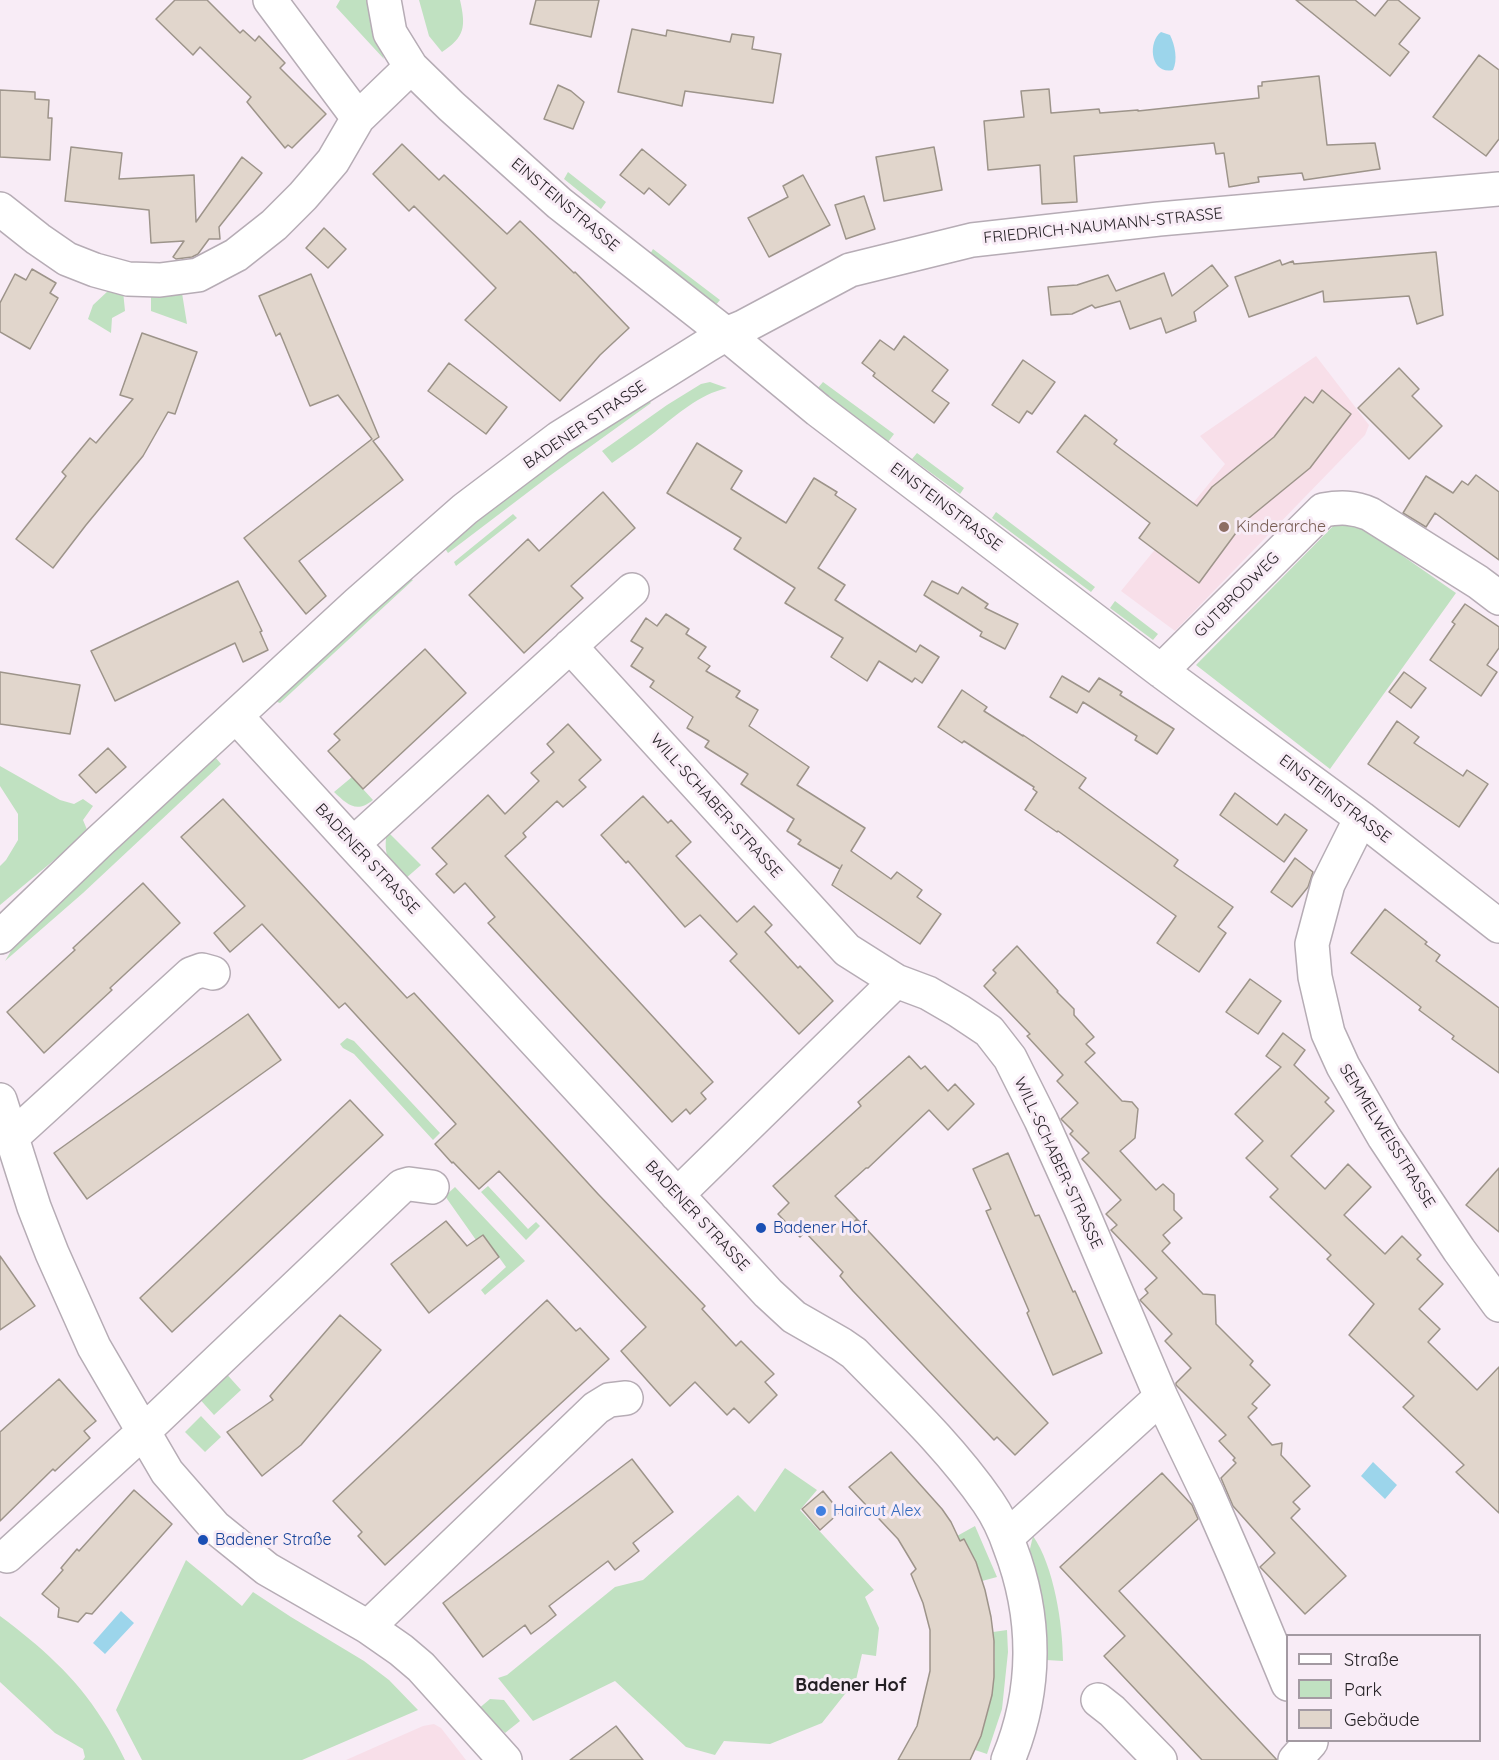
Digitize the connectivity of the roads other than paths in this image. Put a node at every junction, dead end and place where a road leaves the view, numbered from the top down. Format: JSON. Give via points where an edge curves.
{"nodes":[{"id":1,"x":270,"y":0,"type":"edge"},
{"id":2,"x":384,"y":0,"type":"edge"},
{"id":3,"x":411,"y":67,"type":"junction"},
{"id":4,"x":358,"y":118,"type":"junction"},
{"id":5,"x":1499,"y":189,"type":"edge"},
{"id":6,"x":0,"y":209,"type":"edge"},
{"id":7,"x":726,"y":334,"type":"junction"},
{"id":8,"x":632,"y":591,"type":"dead end"},
{"id":9,"x":1499,"y":598,"type":"edge"},
{"id":10,"x":570,"y":646,"type":"junction"},
{"id":11,"x":1161,"y":671,"type":"junction"},
{"id":12,"x":236,"y":716,"type":"junction"},
{"id":13,"x":1361,"y":818,"type":"junction"},
{"id":14,"x":353,"y":844,"type":"junction"},
{"id":15,"x":1499,"y":926,"type":"edge"},
{"id":16,"x":0,"y":937,"type":"edge"},
{"id":17,"x":213,"y":973,"type":"dead end"},
{"id":18,"x":896,"y":981,"type":"junction"},
{"id":19,"x":0,"y":1100,"type":"edge"},
{"id":20,"x":11,"y":1138,"type":"junction"},
{"id":21,"x":432,"y":1187,"type":"dead end"},
{"id":22,"x":677,"y":1195,"type":"junction"},
{"id":23,"x":1499,"y":1305,"type":"edge"},
{"id":24,"x":1161,"y":1397,"type":"junction"},
{"id":25,"x":626,"y":1398,"type":"dead end"},
{"id":26,"x":142,"y":1432,"type":"junction"},
{"id":27,"x":1006,"y":1537,"type":"junction"},
{"id":28,"x":7,"y":1556,"type":"dead end"},
{"id":29,"x":368,"y":1627,"type":"junction"},
{"id":30,"x":1286,"y":1682,"type":"edge"},
{"id":31,"x":1098,"y":1700,"type":"dead end"},
{"id":32,"x":1311,"y":1742,"type":"edge"},
{"id":33,"x":505,"y":1760,"type":"edge"},
{"id":34,"x":1008,"y":1760,"type":"edge"},
{"id":35,"x":1160,"y":1760,"type":"edge"},
{"id":36,"x":1295,"y":1760,"type":"edge"}],
"edges":[{"from":1,"to":4,"type":"street"},
{"from":2,"to":3,"type":"street","name":"EINSTEINSTRASSE","via":[[390,33]]},
{"from":3,"to":4,"type":"street"},
{"from":3,"to":7,"type":"street","name":"EINSTEINSTRASSE","via":[[559,203]]},
{"from":4,"to":6,"type":"street","via":[[333,161],[274,225],[236,255],[198,275],[128,279],[95,270],[67,258]]},
{"from":5,"to":7,"type":"street","name":"FRIEDRICH-NAUMANN-STRASSE","via":[[972,240],[850,270]]},
{"from":7,"to":11,"type":"street","name":"EINSTEINSTRASSE","via":[[811,405]]},
{"from":7,"to":12,"type":"street","name":"BADENER STRASSE","via":[[560,438],[465,509]]},
{"from":8,"to":10,"type":"street"},
{"from":9,"to":11,"type":"street","name":"GUTBRODWEG","via":[[1370,514],[1337,507],[1323,510]]},
{"from":10,"to":14,"type":"street"},
{"from":10,"to":18,"type":"street","name":"WILL-SCHABER-STRASSE","via":[[847,950]]},
{"from":11,"to":13,"type":"street","name":"EINSTEINSTRASSE"},
{"from":12,"to":14,"type":"street","name":"BADENER STRASSE"},
{"from":12,"to":16,"type":"street","name":"BADENER STRASSE"},
{"from":13,"to":15,"type":"street","name":"EINSTEINSTRASSE"},
{"from":13,"to":23,"type":"street","name":"SEMMELWEISSTRASSE","via":[[1328,884],[1312,944],[1328,1033],[1342,1066],[1384,1137]]},
{"from":14,"to":22,"type":"street","name":"BADENER STRASSE"},
{"from":17,"to":20,"type":"street","via":[[202,970],[191,974]]},
{"from":18,"to":22,"type":"street"},
{"from":18,"to":24,"type":"street","name":"WILL-SCHABER-STRASSE","via":[[928,993],[981,1026],[1010,1058],[1081,1209]]},
{"from":19,"to":20,"type":"street"},
{"from":20,"to":26,"type":"street","via":[[52,1253],[94,1347]]},
{"from":21,"to":26,"type":"street","via":[[402,1186]]},
{"from":22,"to":27,"type":"street","name":"BADENER STRASSE","via":[[785,1309],[854,1353],[917,1416],[965,1470],[990,1504]]},
{"from":24,"to":27,"type":"street"},
{"from":24,"to":30,"type":"street","name":"WILL-SCHABER-STRASSE","via":[[1212,1505]]},
{"from":25,"to":29,"type":"street","via":[[609,1400],[596,1408]]},
{"from":26,"to":28,"type":"street"},
{"from":26,"to":29,"type":"street","via":[[167,1472],[215,1527],[267,1569]]},
{"from":27,"to":34,"type":"street","name":"BADENER STRASSE","via":[[1019,1569],[1031,1640],[1030,1676]]},
{"from":29,"to":33,"type":"street","via":[[421,1666]]},
{"from":31,"to":35,"type":"street"},
{"from":32,"to":36,"type":"street"}]}
